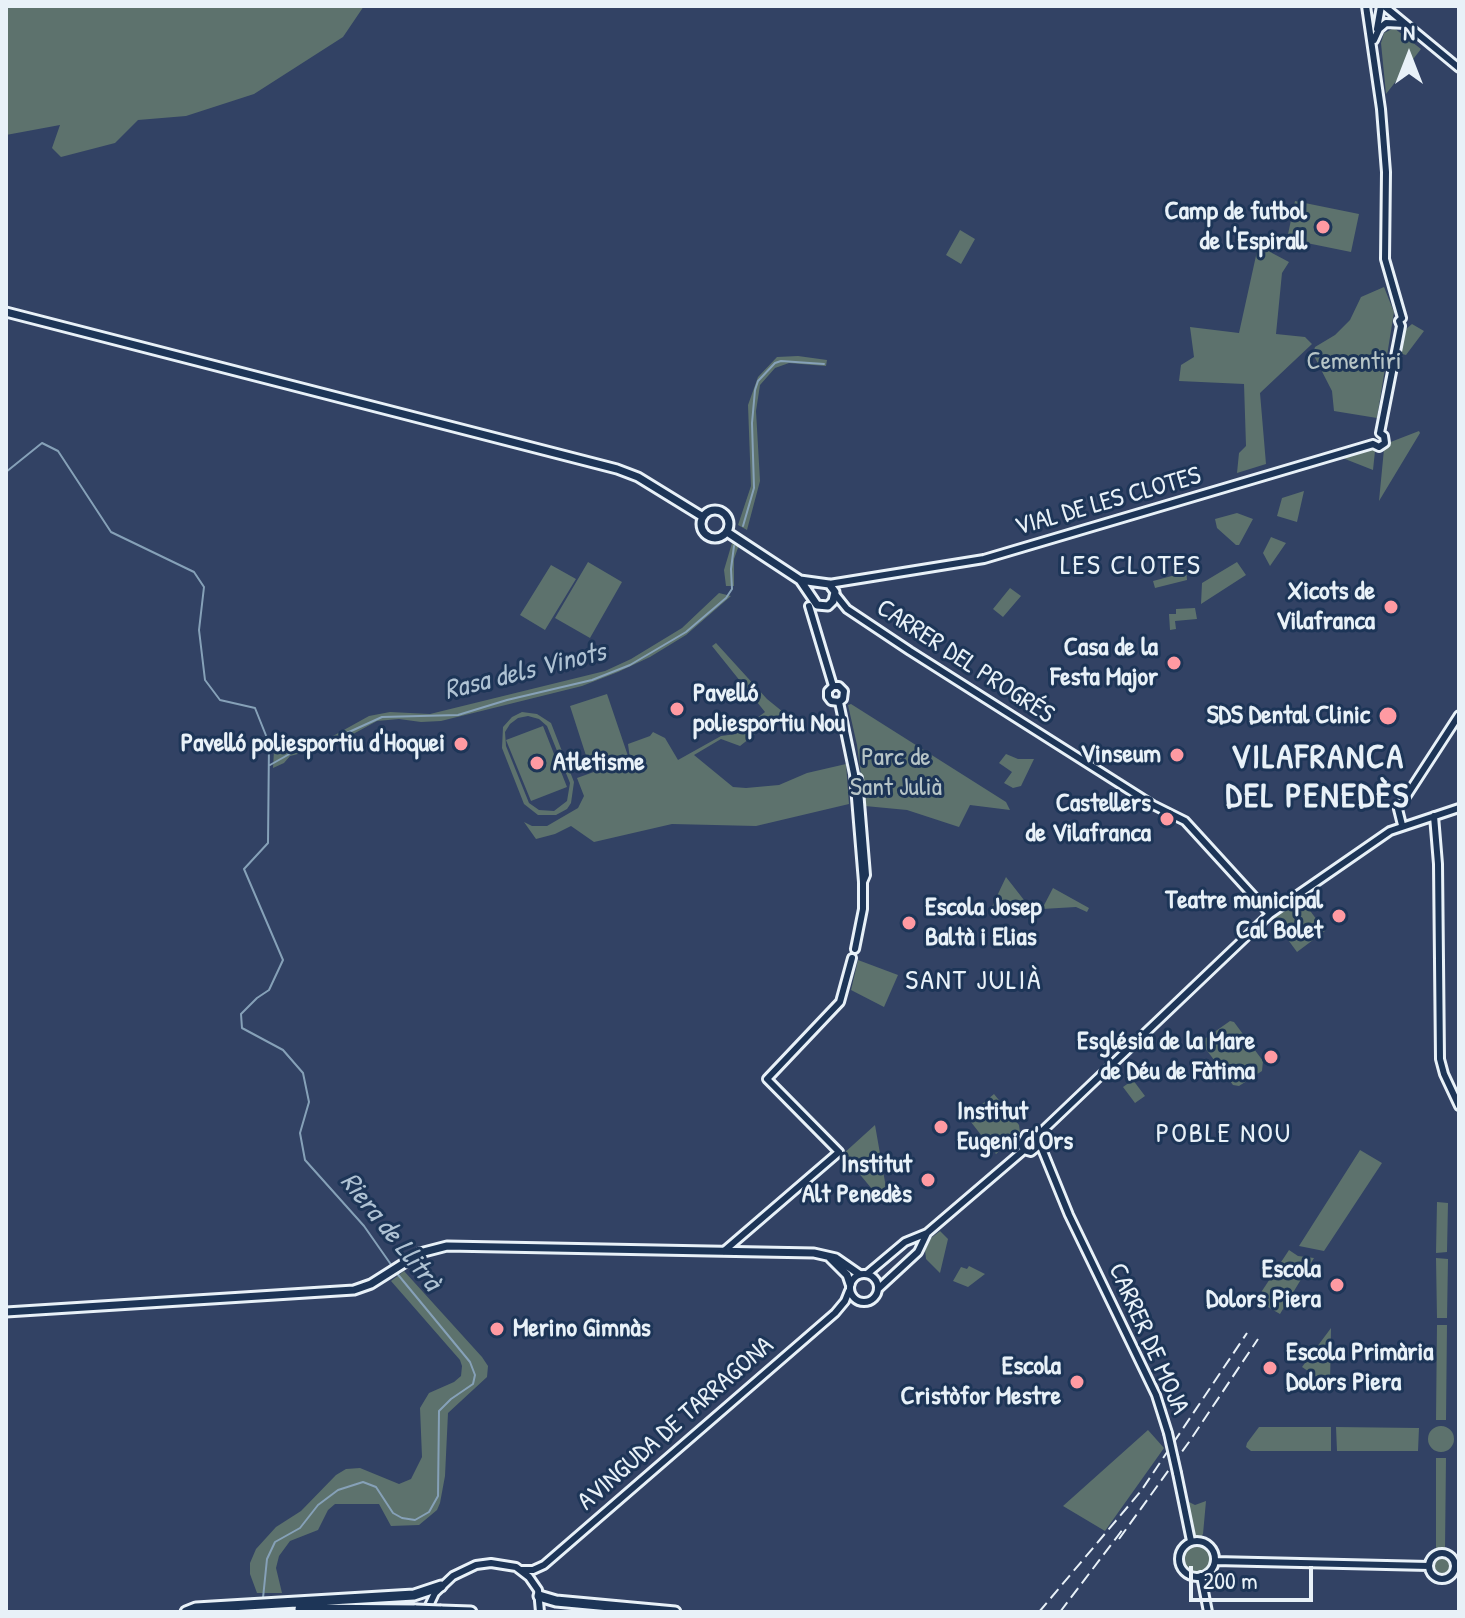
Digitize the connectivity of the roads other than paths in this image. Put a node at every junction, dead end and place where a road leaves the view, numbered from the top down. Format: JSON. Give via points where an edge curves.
{"nodes":[{"id":1,"x":1366,"y":6,"type":"edge"},
{"id":2,"x":1374,"y":6,"type":"edge"},
{"id":3,"x":1382,"y":6,"type":"edge"},
{"id":4,"x":1407,"y":24,"type":"junction"},
{"id":5,"x":1374,"y":32,"type":"junction"},
{"id":6,"x":1459,"y":68,"type":"edge"},
{"id":7,"x":6,"y":312,"type":"edge"},
{"id":8,"x":703,"y":517,"type":"junction"},
{"id":9,"x":727,"y":532,"type":"junction"},
{"id":10,"x":851,"y":579,"type":"junction"},
{"id":11,"x":800,"y":580,"type":"junction"},
{"id":12,"x":819,"y":583,"type":"junction"},
{"id":13,"x":829,"y":584,"type":"junction"},
{"id":14,"x":835,"y":593,"type":"junction"},
{"id":15,"x":810,"y":600,"type":"junction"},
{"id":16,"x":826,"y":606,"type":"junction"},
{"id":17,"x":847,"y":609,"type":"junction"},
{"id":18,"x":814,"y":619,"type":"junction"},
{"id":19,"x":833,"y":686,"type":"junction"},
{"id":20,"x":841,"y":701,"type":"junction"},
{"id":21,"x":1459,"y":715,"type":"edge"},
{"id":22,"x":1459,"y":808,"type":"edge"},
{"id":23,"x":1434,"y":816,"type":"junction"},
{"id":24,"x":1402,"y":825,"type":"junction"},
{"id":25,"x":1270,"y":914,"type":"junction"},
{"id":26,"x":1459,"y":1106,"type":"edge"},
{"id":27,"x":1037,"y":1140,"type":"junction"},
{"id":28,"x":1024,"y":1150,"type":"junction"},
{"id":29,"x":1033,"y":1151,"type":"junction"},
{"id":30,"x":1046,"y":1160,"type":"junction"},
{"id":31,"x":927,"y":1233,"type":"junction"},
{"id":32,"x":912,"y":1240,"type":"junction"},
{"id":33,"x":919,"y":1247,"type":"junction"},
{"id":34,"x":724,"y":1251,"type":"junction"},
{"id":35,"x":825,"y":1255,"type":"junction"},
{"id":36,"x":863,"y":1274,"type":"junction"},
{"id":37,"x":849,"y":1288,"type":"junction"},
{"id":38,"x":878,"y":1289,"type":"junction"},
{"id":39,"x":859,"y":1302,"type":"junction"},
{"id":40,"x":6,"y":1312,"type":"edge"},
{"id":41,"x":835,"y":1313,"type":"junction"},
{"id":42,"x":1191,"y":1541,"type":"junction"},
{"id":43,"x":1215,"y":1561,"type":"junction"},
{"id":44,"x":544,"y":1565,"type":"junction"},
{"id":45,"x":1429,"y":1566,"type":"junction"},
{"id":46,"x":1457,"y":1568,"type":"edge"},
{"id":47,"x":520,"y":1570,"type":"junction"},
{"id":48,"x":1201,"y":1576,"type":"junction"},
{"id":49,"x":535,"y":1585,"type":"junction"},
{"id":50,"x":441,"y":1586,"type":"junction"},
{"id":51,"x":539,"y":1596,"type":"junction"},
{"id":52,"x":655,"y":1610,"type":"edge"},
{"id":53,"x":421,"y":1611,"type":"edge"},
{"id":54,"x":441,"y":1611,"type":"edge"},
{"id":55,"x":187,"y":1612,"type":"edge"},
{"id":56,"x":471,"y":1612,"type":"edge"},
{"id":57,"x":540,"y":1612,"type":"edge"},
{"id":58,"x":675,"y":1612,"type":"edge"},
{"id":59,"x":1208,"y":1612,"type":"edge"}],
"edges":[{"from":1,"to":5,"type":"street"},
{"from":2,"to":5,"type":"street"},
{"from":3,"to":4,"type":"street"},
{"from":3,"to":5,"type":"street"},
{"from":4,"to":5,"type":"street","via":[[1386,23]]},
{"from":4,"to":6,"type":"street"},
{"from":5,"to":10,"type":"street","name":"VIAL DE LES CLOTES","via":[[1386,172],[1385,259],[1401,322],[1380,433],[1385,443],[984,559]]},
{"from":7,"to":8,"type":"main road","via":[[617,469]]},
{"from":8,"to":9,"type":"main road","via":[[702,529],[708,536],[718,538]]},
{"from":8,"to":9,"type":"main road","via":[[723,512],[729,521]]},
{"from":9,"to":11,"type":"main road"},
{"from":10,"to":13,"type":"street","name":"VIAL DE LES CLOTES"},
{"from":10,"to":14,"type":"street"},
{"from":11,"to":12,"type":"main road"},
{"from":11,"to":15,"type":"main road"},
{"from":12,"to":13,"type":"main road"},
{"from":12,"to":15,"type":"main road"},
{"from":13,"to":14,"type":"main road"},
{"from":14,"to":16,"type":"main road"},
{"from":14,"to":17,"type":"street","name":"CARRER DEL PROGRÉS"},
{"from":15,"to":16,"type":"main road"},
{"from":15,"to":18,"type":"street"},
{"from":16,"to":17,"type":"street","name":"CARRER DEL PROGRÉS"},
{"from":16,"to":18,"type":"street"},
{"from":17,"to":25,"type":"street","name":"CARRER DEL PROGRÉS","via":[[1191,827]]},
{"from":18,"to":19,"type":"street"},
{"from":19,"to":20,"type":"street","via":[[843,689]]},
{"from":19,"to":20,"type":"street","via":[[828,697]]},
{"from":20,"to":34,"type":"street","via":[[858,772],[863,909],[855,949],[848,952],[852,958],[840,1002],[767,1079],[839,1152]]},
{"from":21,"to":24,"type":"street","via":[[1398,809]]},
{"from":22,"to":23,"type":"street"},
{"from":23,"to":24,"type":"street"},
{"from":23,"to":26,"type":"street","via":[[1440,1007],[1436,1020],[1441,1064]]},
{"from":24,"to":25,"type":"street"},
{"from":25,"to":27,"type":"street"},
{"from":27,"to":28,"type":"street","via":[[1024,1136]]},
{"from":27,"to":29,"type":"street"},
{"from":27,"to":30,"type":"street","name":"CARRER DE MOJA"},
{"from":28,"to":29,"type":"street"},
{"from":28,"to":31,"type":"street"},
{"from":29,"to":30,"type":"street"},
{"from":30,"to":42,"type":"street","name":"CARRER DE MOJA","bridge":true,"via":[[1156,1395]]},
{"from":31,"to":32,"type":"street"},
{"from":31,"to":33,"type":"street"},
{"from":32,"to":33,"type":"street"},
{"from":32,"to":36,"type":"street"},
{"from":33,"to":38,"type":"street"},
{"from":34,"to":35,"type":"main road"},
{"from":34,"to":40,"type":"main road","via":[[447,1246],[420,1253],[371,1284],[342,1292]]},
{"from":35,"to":36,"type":"main road"},
{"from":35,"to":37,"type":"main road","via":[[845,1272]]},
{"from":36,"to":37,"type":"street"},
{"from":36,"to":38,"type":"street","via":[[875,1279]]},
{"from":37,"to":39,"type":"street"},
{"from":37,"to":41,"type":"street","name":"AVINGUDA DE TARRAGONA"},
{"from":38,"to":39,"type":"street","via":[[873,1300]]},
{"from":39,"to":41,"type":"street","name":"AVINGUDA DE TARRAGONA"},
{"from":41,"to":44,"type":"street","name":"AVINGUDA DE TARRAGONA"},
{"from":42,"to":43,"type":"street","via":[[1209,1545]]},
{"from":42,"to":48,"type":"street","via":[[1179,1561],[1189,1575]]},
{"from":43,"to":45,"type":"street"},
{"from":43,"to":48,"type":"street"},
{"from":44,"to":47,"type":"street","name":"AVINGUDA DE TARRAGONA"},
{"from":44,"to":49,"type":"street","name":"AVINGUDA DE TARRAGONA"},
{"from":45,"to":46,"type":"street","via":[[1431,1574],[1442,1579]]},
{"from":45,"to":46,"type":"street","via":[[1441,1553]]},
{"from":47,"to":49,"type":"street"},
{"from":47,"to":50,"type":"street","via":[[482,1564]]},
{"from":48,"to":59,"type":"street"},
{"from":49,"to":51,"type":"street"},
{"from":50,"to":53,"type":"street"},
{"from":50,"to":55,"type":"highway","via":[[414,1595]]},
{"from":51,"to":52,"type":"highway"},
{"from":51,"to":57,"type":"street"},
{"from":52,"to":58,"type":"highway"},
{"from":53,"to":54,"type":"highway","bridge":true},
{"from":53,"to":55,"type":"highway","via":[[347,1607]]},
{"from":54,"to":56,"type":"highway"}]}
